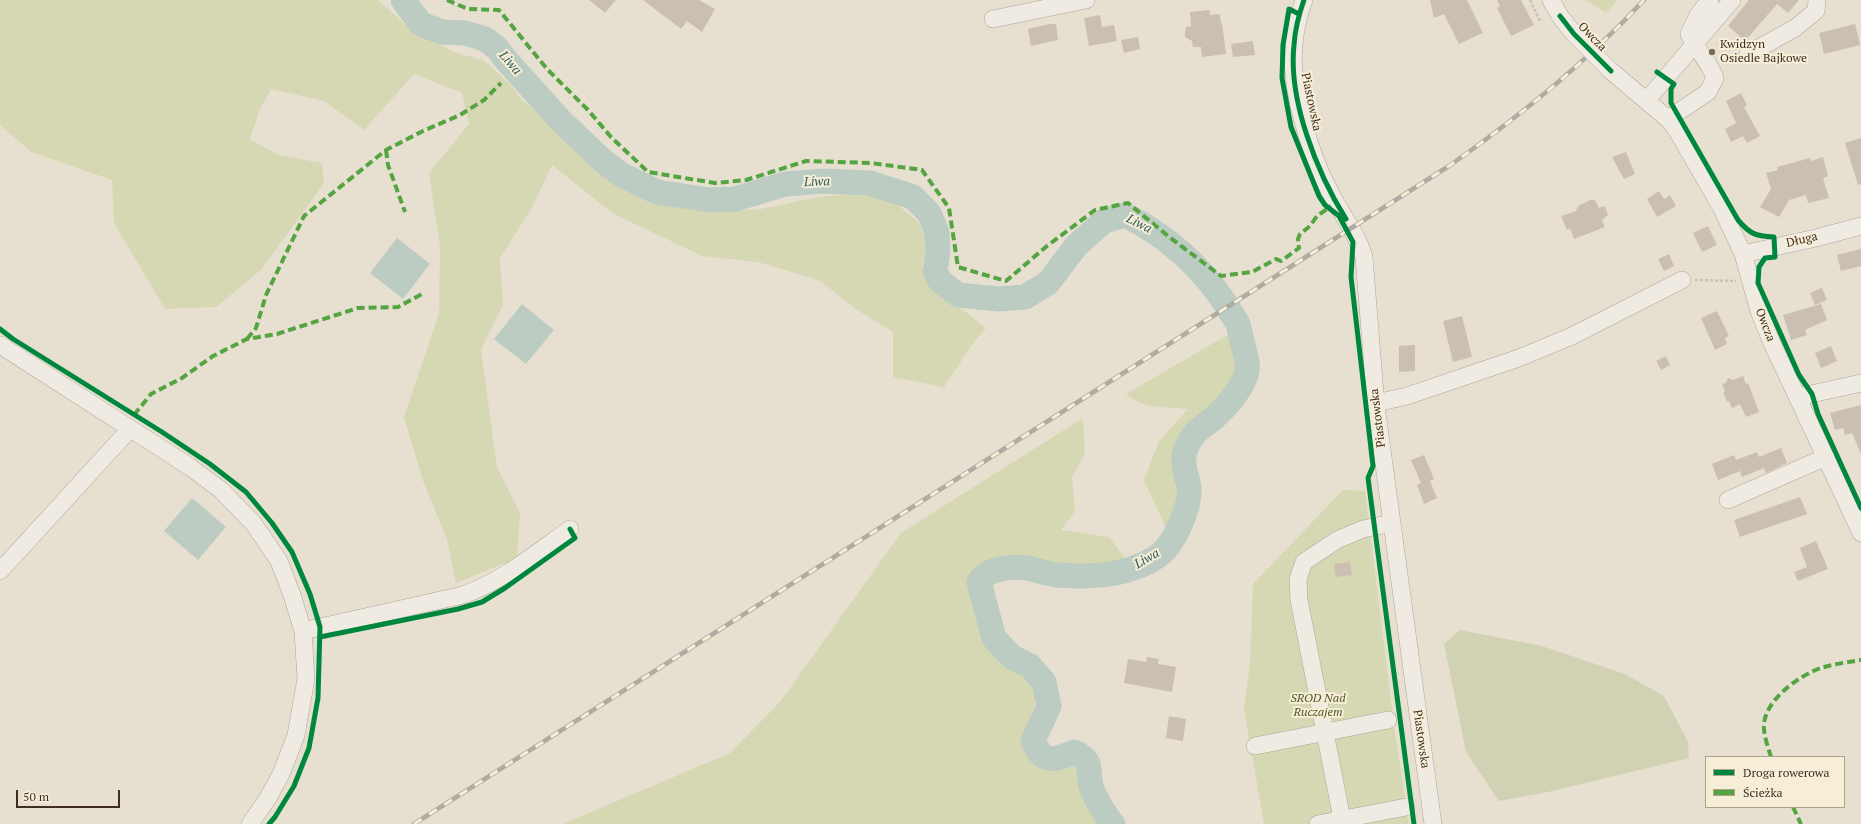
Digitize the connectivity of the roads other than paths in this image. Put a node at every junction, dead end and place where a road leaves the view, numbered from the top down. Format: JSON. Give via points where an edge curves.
{"nodes":[{"id":1,"x":1086,"y":0,"type":"edge"},
{"id":2,"x":1304,"y":0,"type":"edge"},
{"id":3,"x":1551,"y":0,"type":"edge"},
{"id":4,"x":1710,"y":0,"type":"edge"},
{"id":5,"x":1732,"y":0,"type":"edge"},
{"id":6,"x":1817,"y":0,"type":"edge"},
{"id":7,"x":992,"y":20,"type":"dead end"},
{"id":8,"x":1694,"y":44,"type":"junction"},
{"id":9,"x":1748,"y":54,"type":"dead end"},
{"id":10,"x":1647,"y":100,"type":"junction"},
{"id":11,"x":1668,"y":119,"type":"junction"},
{"id":12,"x":1861,"y":226,"type":"edge"},
{"id":13,"x":1744,"y":254,"type":"junction"},
{"id":14,"x":1682,"y":280,"type":"road end"},
{"id":15,"x":0,"y":345,"type":"edge"},
{"id":16,"x":1861,"y":383,"type":"edge"},
{"id":17,"x":1798,"y":397,"type":"junction"},
{"id":18,"x":1376,"y":402,"type":"junction"},
{"id":19,"x":130,"y":429,"type":"junction"},
{"id":20,"x":1826,"y":458,"type":"junction"},
{"id":21,"x":1728,"y":500,"type":"dead end"},
{"id":22,"x":1392,"y":523,"type":"junction"},
{"id":23,"x":570,"y":529,"type":"dead end"},
{"id":24,"x":1861,"y":533,"type":"edge"},
{"id":25,"x":0,"y":572,"type":"edge"},
{"id":26,"x":303,"y":631,"type":"junction"},
{"id":27,"x":1388,"y":720,"type":"dead end"},
{"id":28,"x":1325,"y":732,"type":"junction"},
{"id":29,"x":1255,"y":746,"type":"dead end"},
{"id":30,"x":1406,"y":806,"type":"dead end"},
{"id":31,"x":1343,"y":822,"type":"edge"},
{"id":32,"x":250,"y":824,"type":"edge"},
{"id":33,"x":1318,"y":824,"type":"edge"},
{"id":34,"x":1433,"y":824,"type":"edge"}],
"edges":[{"from":1,"to":7,"type":"street"},
{"from":2,"to":18,"type":"street","name":"Piastowska","via":[[1294,46],[1298,98],[1318,167],[1356,235],[1364,257]]},
{"from":3,"to":10,"type":"street","name":"Owcza","bridge":true,"via":[[1574,34],[1611,71]]},
{"from":4,"to":8,"type":"street","via":[[1692,25],[1690,34]]},
{"from":5,"to":8,"type":"street"},
{"from":6,"to":9,"type":"street","via":[[1816,11],[1795,28]]},
{"from":8,"to":10,"type":"street"},
{"from":8,"to":11,"type":"street","via":[[1711,66],[1715,78],[1708,92]]},
{"from":10,"to":11,"type":"street","name":"Owcza"},
{"from":11,"to":13,"type":"street","name":"Owcza","via":[[1720,206]]},
{"from":12,"to":13,"type":"street","name":"Długa"},
{"from":13,"to":17,"type":"street","name":"Owcza","via":[[1759,311]]},
{"from":14,"to":18,"type":"street","via":[[1572,336],[1519,358],[1407,396]]},
{"from":15,"to":19,"type":"street"},
{"from":16,"to":17,"type":"street"},
{"from":17,"to":20,"type":"street","name":"Owcza"},
{"from":18,"to":22,"type":"street","name":"Piastowska"},
{"from":19,"to":25,"type":"street"},
{"from":19,"to":26,"type":"street","via":[[222,490],[254,523],[279,562]]},
{"from":20,"to":21,"type":"street"},
{"from":20,"to":24,"type":"street","name":"Owcza"},
{"from":22,"to":28,"type":"street","via":[[1369,527],[1337,540],[1304,562],[1298,579],[1299,600]]},
{"from":22,"to":34,"type":"street","name":"Piastowska"},
{"from":23,"to":26,"type":"street","via":[[484,588]]},
{"from":26,"to":32,"type":"street","via":[[306,679],[296,734],[282,772]]},
{"from":27,"to":28,"type":"street"},
{"from":28,"to":29,"type":"street"},
{"from":28,"to":31,"type":"street"},
{"from":30,"to":31,"type":"street"},
{"from":31,"to":33,"type":"street"}]}
